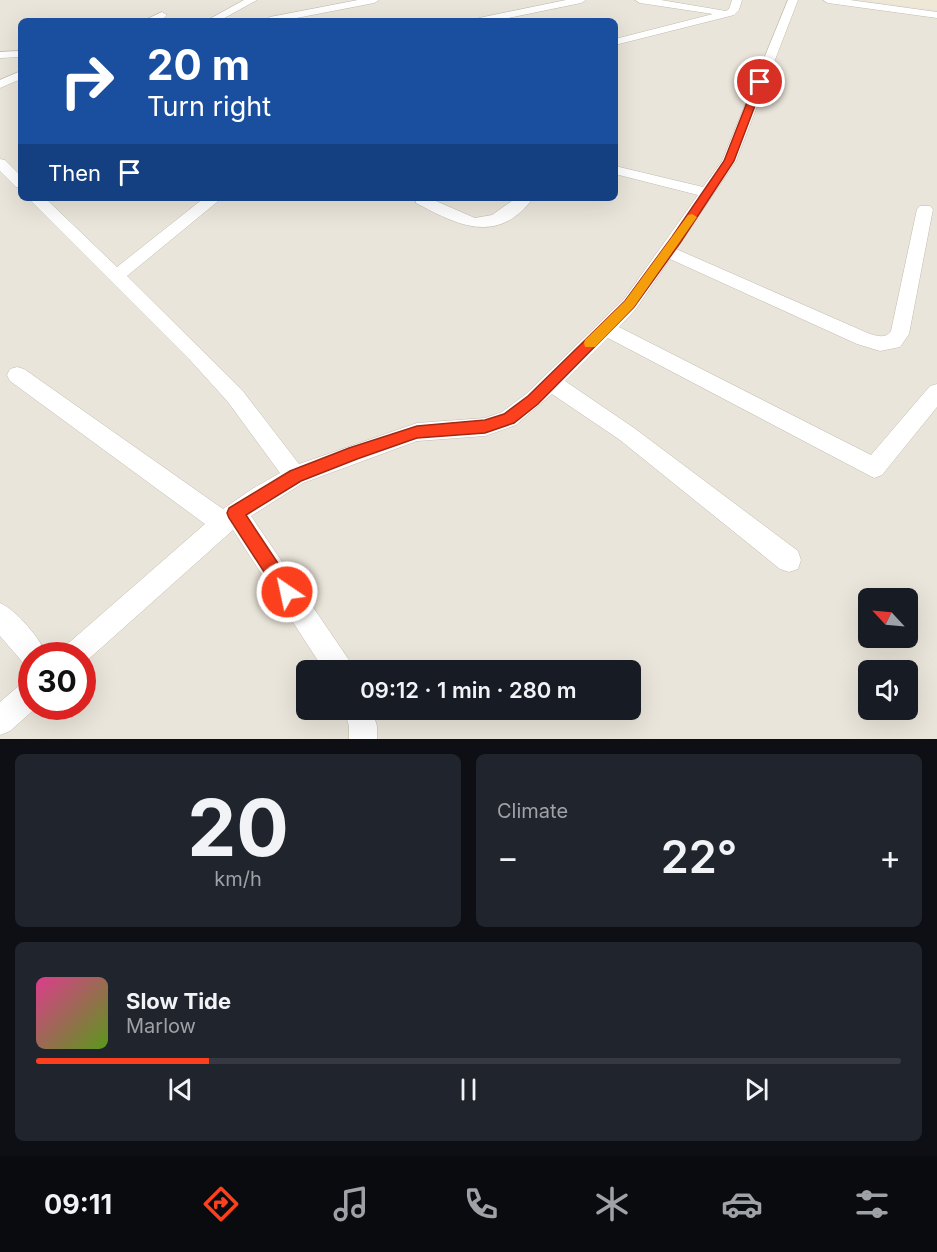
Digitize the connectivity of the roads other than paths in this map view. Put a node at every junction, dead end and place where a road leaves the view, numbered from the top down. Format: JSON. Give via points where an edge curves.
{"nodes":[{"id":1,"x":252,"y":0,"type":"edge"},
{"id":2,"x":374,"y":0,"type":"edge"},
{"id":3,"x":581,"y":0,"type":"edge"},
{"id":4,"x":640,"y":0,"type":"edge"},
{"id":5,"x":737,"y":0,"type":"edge"},
{"id":6,"x":793,"y":0,"type":"edge"},
{"id":7,"x":828,"y":0,"type":"edge"},
{"id":8,"x":730,"y":13,"type":"junction"},
{"id":9,"x":162,"y":15,"type":"dead end"},
{"id":10,"x":937,"y":15,"type":"edge"},
{"id":11,"x":155,"y":18,"type":"edge"},
{"id":12,"x":217,"y":18,"type":"edge"},
{"id":13,"x":280,"y":18,"type":"edge"},
{"id":14,"x":494,"y":18,"type":"edge"},
{"id":15,"x":618,"y":41,"type":"edge"},
{"id":16,"x":18,"y":54,"type":"edge"},
{"id":17,"x":0,"y":56,"type":"edge"},
{"id":18,"x":18,"y":76,"type":"edge"},
{"id":19,"x":0,"y":84,"type":"edge"},
{"id":20,"x":0,"y":163,"type":"edge"},
{"id":21,"x":618,"y":172,"type":"edge"},
{"id":22,"x":18,"y":178,"type":"edge"},
{"id":23,"x":708,"y":193,"type":"junction"},
{"id":24,"x":39,"y":201,"type":"edge"},
{"id":25,"x":210,"y":201,"type":"edge"},
{"id":26,"x":423,"y":201,"type":"edge"},
{"id":27,"x":522,"y":201,"type":"edge"},
{"id":28,"x":926,"y":209,"type":"dead end"},
{"id":29,"x":668,"y":252,"type":"junction"},
{"id":30,"x":116,"y":276,"type":"junction"},
{"id":31,"x":605,"y":328,"type":"junction"},
{"id":32,"x":17,"y":375,"type":"dead end"},
{"id":33,"x":551,"y":382,"type":"junction"},
{"id":34,"x":937,"y":392,"type":"edge"},
{"id":35,"x":295,"y":476,"type":"junction"},
{"id":36,"x":229,"y":518,"type":"junction"},
{"id":37,"x":789,"y":560,"type":"dead end"},
{"id":38,"x":0,"y":616,"type":"edge"},
{"id":39,"x":22,"y":642,"type":"edge"},
{"id":40,"x":88,"y":642,"type":"edge"},
{"id":41,"x":332,"y":660,"type":"edge"},
{"id":42,"x":18,"y":705,"type":"edge"},
{"id":43,"x":361,"y":720,"type":"edge"},
{"id":44,"x":0,"y":721,"type":"edge"},
{"id":45,"x":363,"y":739,"type":"edge"}],
"edges":[{"from":1,"to":12,"type":"street"},
{"from":2,"to":13,"type":"street"},
{"from":3,"to":14,"type":"street"},
{"from":4,"to":8,"type":"street"},
{"from":5,"to":8,"type":"street"},
{"from":6,"to":23,"type":"street","via":[[729,161]]},
{"from":7,"to":10,"type":"street"},
{"from":8,"to":15,"type":"street"},
{"from":9,"to":11,"type":"street"},
{"from":16,"to":17,"type":"street"},
{"from":18,"to":19,"type":"street"},
{"from":20,"to":22,"type":"street"},
{"from":21,"to":23,"type":"street"},
{"from":23,"to":29,"type":"street"},
{"from":24,"to":30,"type":"street"},
{"from":25,"to":30,"type":"street"},
{"from":26,"to":27,"type":"street","via":[[461,220],[483,225],[507,215]]},
{"from":28,"to":29,"type":"street","via":[[900,334],[893,342],[880,344],[864,339]]},
{"from":29,"to":31,"type":"street","via":[[630,304]]},
{"from":30,"to":35,"type":"street","via":[[235,396]]},
{"from":31,"to":33,"type":"street"},
{"from":31,"to":34,"type":"street","via":[[874,468]]},
{"from":32,"to":36,"type":"street"},
{"from":33,"to":35,"type":"street","via":[[509,419],[485,427],[417,432]]},
{"from":33,"to":37,"type":"street","via":[[627,434]]},
{"from":35,"to":36,"type":"street"},
{"from":36,"to":40,"type":"street"},
{"from":36,"to":41,"type":"street"},
{"from":38,"to":39,"type":"street"},
{"from":42,"to":44,"type":"street"},
{"from":43,"to":45,"type":"street"}]}
